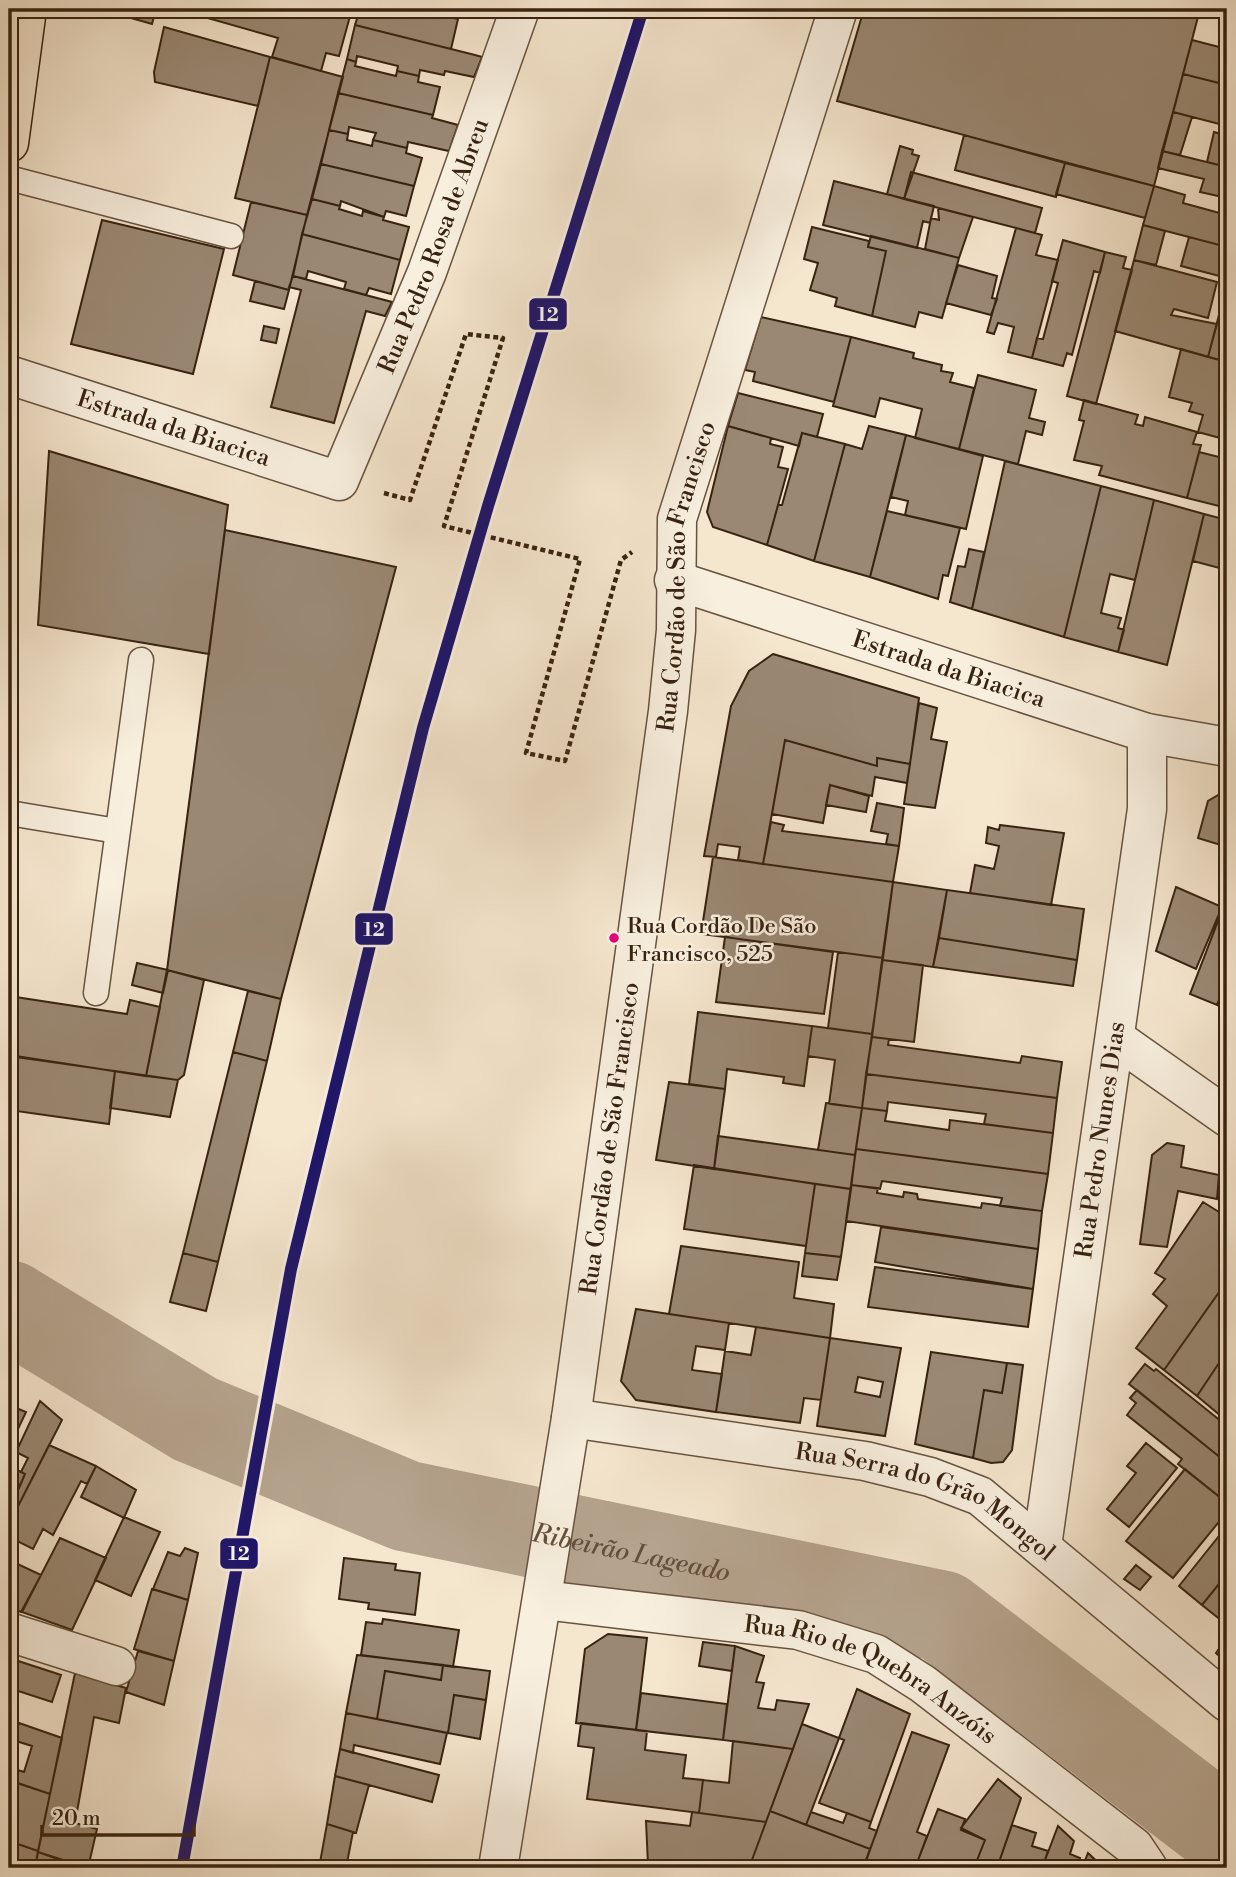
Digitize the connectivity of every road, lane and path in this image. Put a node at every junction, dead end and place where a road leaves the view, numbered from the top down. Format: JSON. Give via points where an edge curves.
{"nodes":[{"id":1,"x":27,"y":9,"type":"edge"},
{"id":2,"x":520,"y":9,"type":"edge"},
{"id":3,"x":838,"y":9,"type":"edge"},
{"id":4,"x":9,"y":143,"type":"edge"},
{"id":5,"x":9,"y":178,"type":"edge"},
{"id":6,"x":231,"y":236,"type":"dead end"},
{"id":7,"x":9,"y":375,"type":"edge"},
{"id":8,"x":339,"y":481,"type":"joint"},
{"id":9,"x":410,"y":500,"type":"dead end"},
{"id":10,"x":621,"y":559,"type":"dead end"},
{"id":11,"x":674,"y":580,"type":"junction"},
{"id":12,"x":141,"y":660,"type":"dead end"},
{"id":13,"x":1147,"y":733,"type":"junction"},
{"id":14,"x":1227,"y":747,"type":"edge"},
{"id":15,"x":9,"y":813,"type":"edge"},
{"id":16,"x":117,"y":831,"type":"junction"},
{"id":17,"x":96,"y":993,"type":"dead end"},
{"id":18,"x":1115,"y":1038,"type":"junction"},
{"id":19,"x":1227,"y":1117,"type":"edge"},
{"id":20,"x":571,"y":1418,"type":"junction"},
{"id":21,"x":1042,"y":1546,"type":"junction"},
{"id":22,"x":543,"y":1600,"type":"junction"},
{"id":23,"x":9,"y":1632,"type":"edge"},
{"id":24,"x":116,"y":1666,"type":"dead end"},
{"id":25,"x":1227,"y":1702,"type":"edge"},
{"id":26,"x":498,"y":1868,"type":"edge"},
{"id":27,"x":1148,"y":1868,"type":"edge"}],
"edges":[{"from":1,"to":4,"type":"main road"},
{"from":2,"to":8,"type":"street","name":"Rua Pedro Rosa de Abreu","via":[[427,272]]},
{"from":3,"to":11,"type":"street","name":"Rua Cordão de São Francisco","via":[[677,519]]},
{"from":5,"to":6,"type":"lane"},
{"from":7,"to":8,"type":"street","name":"Estrada da Biacica"},
{"from":9,"to":10,"type":"path","via":[[466,334],[503,338],[444,526],[580,559],[526,753],[565,761]]},
{"from":11,"to":13,"type":"street","name":"Estrada da Biacica"},
{"from":11,"to":20,"type":"street","name":"Rua Cordão de São Francisco","via":[[673,670]]},
{"from":12,"to":16,"type":"lane"},
{"from":13,"to":14,"type":"street","name":"Estrada da Biacica"},
{"from":13,"to":18,"type":"street","name":"Rua Pedro Nunes Dias","via":[[1147,809]]},
{"from":15,"to":16,"type":"lane"},
{"from":16,"to":17,"type":"lane"},
{"from":18,"to":19,"type":"street"},
{"from":18,"to":21,"type":"street","name":"Rua Pedro Nunes Dias"},
{"from":20,"to":21,"type":"street","name":"Rua Serra do Grão Mongol","via":[[865,1461],[930,1477],[980,1496]]},
{"from":20,"to":22,"type":"street","name":"Rua Cordão de São Francisco"},
{"from":21,"to":25,"type":"street","name":"Rua Serra do Grão Mongol"},
{"from":22,"to":26,"type":"street","name":"Rua Cordão de São Francisco"},
{"from":22,"to":27,"type":"street","name":"Rua Rio de Quebra Anzóis","via":[[799,1630],[876,1654],[923,1684],[1135,1847]]},
{"from":23,"to":24,"type":"street"}]}
